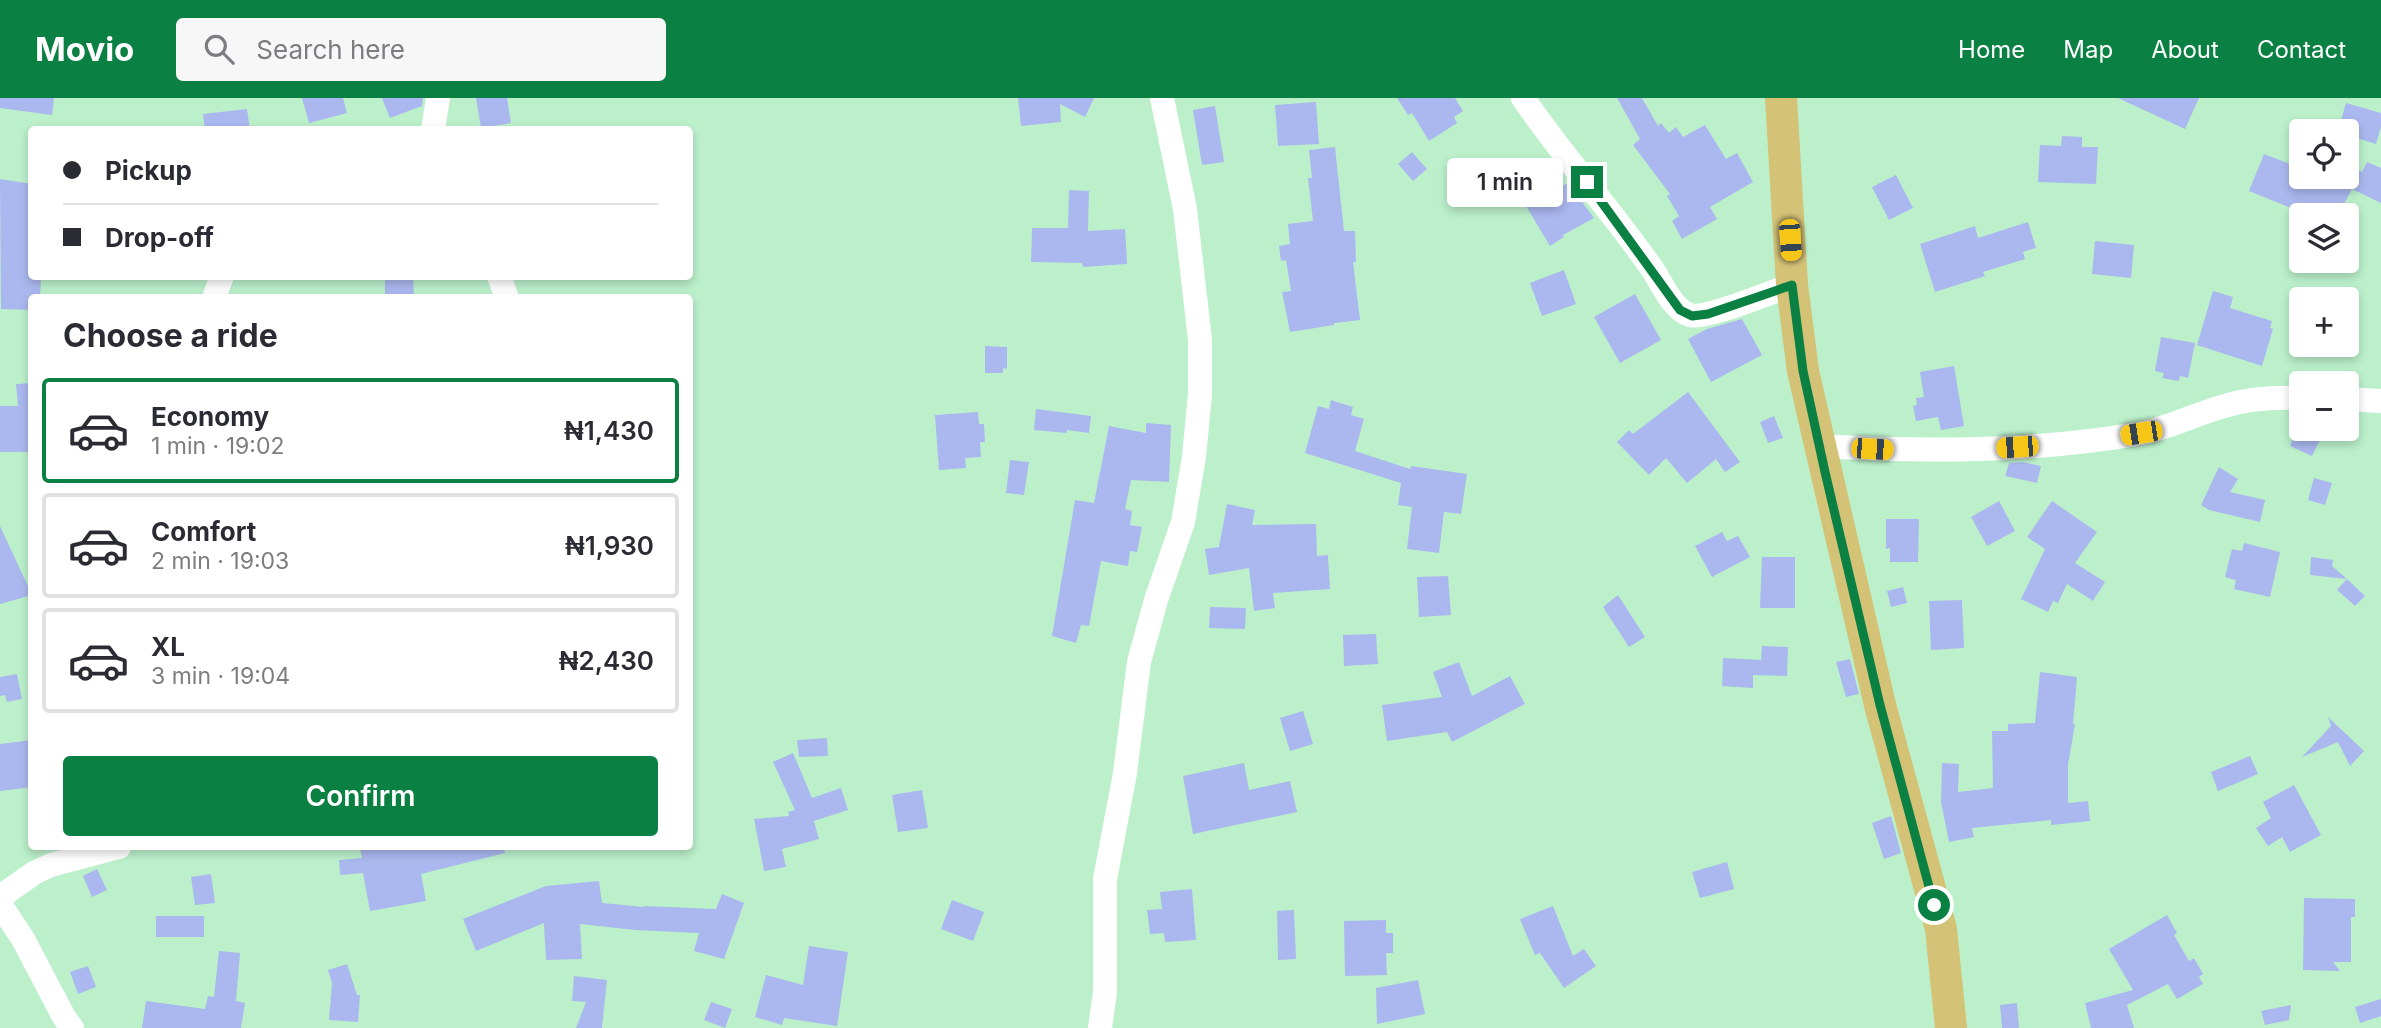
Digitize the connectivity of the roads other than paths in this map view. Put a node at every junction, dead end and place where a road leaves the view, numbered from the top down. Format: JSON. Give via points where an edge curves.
{"nodes":[{"id":1,"x":438,"y":98,"type":"edge"},
{"id":2,"x":1162,"y":98,"type":"edge"},
{"id":3,"x":1523,"y":98,"type":"edge"},
{"id":4,"x":1781,"y":98,"type":"edge"},
{"id":5,"x":434,"y":126,"type":"edge"},
{"id":6,"x":1792,"y":285,"type":"junction"},
{"id":7,"x":2289,"y":398,"type":"edge"},
{"id":8,"x":2359,"y":400,"type":"edge"},
{"id":9,"x":2381,"y":401,"type":"edge"},
{"id":10,"x":1819,"y":446,"type":"junction"},
{"id":11,"x":108,"y":850,"type":"edge"},
{"id":12,"x":0,"y":897,"type":"edge"},
{"id":13,"x":0,"y":904,"type":"edge"},
{"id":14,"x":72,"y":1028,"type":"edge"},
{"id":15,"x":1100,"y":1028,"type":"edge"},
{"id":16,"x":1951,"y":1028,"type":"edge"}],
"edges":[{"from":1,"to":5,"type":"street"},
{"from":2,"to":15,"type":"street","via":[[1185,209],[1200,340],[1200,394],[1183,522],[1139,662],[1105,879],[1105,992]]},
{"from":3,"to":6,"type":"street","via":[[1680,310],[1692,316],[1708,314]]},
{"from":4,"to":6,"type":"main road"},
{"from":6,"to":10,"type":"main road"},
{"from":7,"to":10,"type":"street","via":[[2230,404],[2141,433],[2092,442],[1952,450]]},
{"from":8,"to":9,"type":"street"},
{"from":10,"to":16,"type":"main road","via":[[1880,705],[1941,929]]},
{"from":11,"to":12,"type":"street","via":[[51,865]]},
{"from":13,"to":14,"type":"street"}]}
